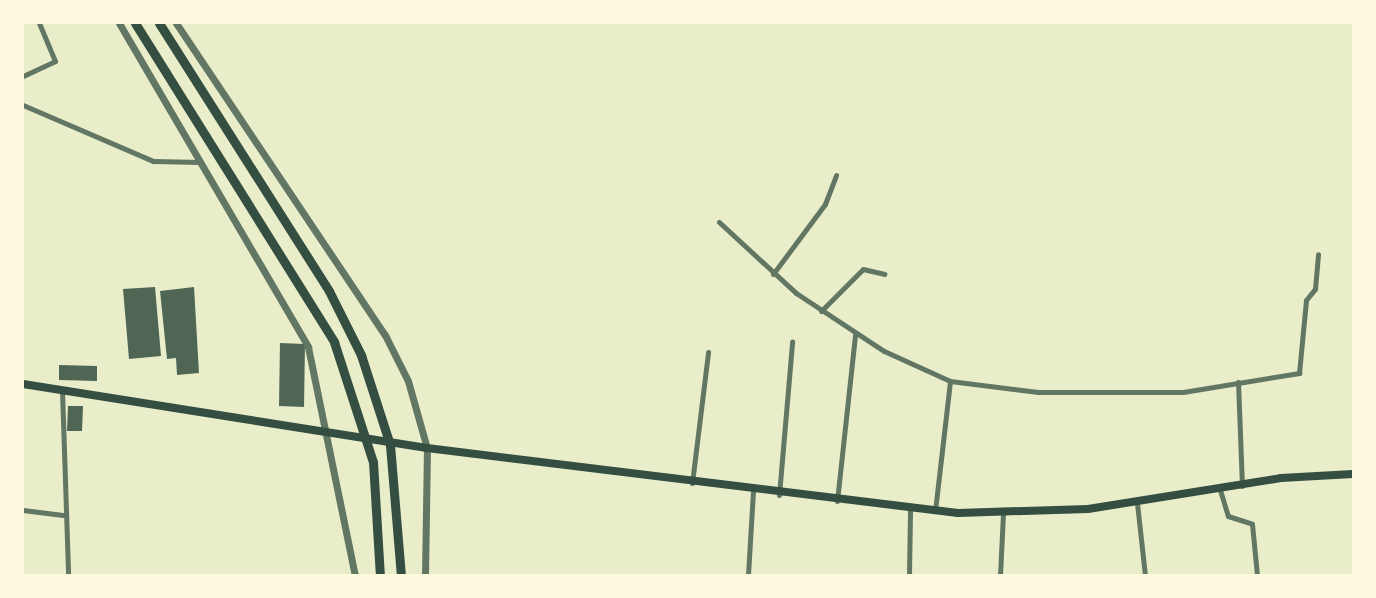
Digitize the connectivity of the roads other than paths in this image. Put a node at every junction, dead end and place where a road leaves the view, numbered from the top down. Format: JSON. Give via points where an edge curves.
{"nodes":[{"id":1,"x":39,"y":23,"type":"edge"},
{"id":2,"x":119,"y":23,"type":"edge"},
{"id":3,"x":135,"y":23,"type":"edge"},
{"id":4,"x":159,"y":23,"type":"edge"},
{"id":5,"x":176,"y":23,"type":"edge"},
{"id":6,"x":23,"y":76,"type":"edge"},
{"id":7,"x":23,"y":96,"type":"edge"},
{"id":8,"x":24,"y":105,"type":"edge"},
{"id":9,"x":203,"y":162,"type":"junction"},
{"id":10,"x":836,"y":175,"type":"dead end"},
{"id":11,"x":719,"y":222,"type":"dead end"},
{"id":12,"x":1318,"y":254,"type":"dead end"},
{"id":13,"x":773,"y":274,"type":"junction"},
{"id":14,"x":884,"y":274,"type":"dead end"},
{"id":15,"x":821,"y":312,"type":"junction"},
{"id":16,"x":855,"y":334,"type":"junction"},
{"id":17,"x":792,"y":342,"type":"dead end"},
{"id":18,"x":708,"y":352,"type":"dead end"},
{"id":19,"x":950,"y":381,"type":"junction"},
{"id":20,"x":1238,"y":382,"type":"junction"},
{"id":21,"x":23,"y":385,"type":"edge"},
{"id":22,"x":62,"y":390,"type":"junction"},
{"id":23,"x":328,"y":430,"type":"junction"},
{"id":24,"x":427,"y":448,"type":"junction"},
{"id":25,"x":1353,"y":474,"type":"edge"},
{"id":26,"x":692,"y":483,"type":"junction"},
{"id":27,"x":1242,"y":486,"type":"junction"},
{"id":28,"x":1220,"y":490,"type":"junction"},
{"id":29,"x":753,"y":492,"type":"junction"},
{"id":30,"x":779,"y":495,"type":"junction"},
{"id":31,"x":836,"y":501,"type":"junction"},
{"id":32,"x":1138,"y":503,"type":"junction"},
{"id":33,"x":910,"y":509,"type":"junction"},
{"id":34,"x":23,"y":510,"type":"edge"},
{"id":35,"x":935,"y":511,"type":"junction"},
{"id":36,"x":1003,"y":513,"type":"junction"},
{"id":37,"x":63,"y":515,"type":"junction"},
{"id":38,"x":68,"y":575,"type":"edge"},
{"id":39,"x":355,"y":575,"type":"edge"},
{"id":40,"x":380,"y":575,"type":"edge"},
{"id":41,"x":401,"y":575,"type":"edge"},
{"id":42,"x":425,"y":575,"type":"edge"},
{"id":43,"x":748,"y":575,"type":"edge"},
{"id":44,"x":909,"y":575,"type":"edge"},
{"id":45,"x":1000,"y":575,"type":"edge"},
{"id":46,"x":1145,"y":575,"type":"edge"},
{"id":47,"x":1257,"y":575,"type":"edge"}],
"edges":[{"from":1,"to":6,"type":"street","via":[[55,61]]},
{"from":2,"to":9,"type":"street"},
{"from":3,"to":40,"type":"highway","via":[[313,302],[364,422]]},
{"from":4,"to":41,"type":"highway","via":[[340,310],[390,445]]},
{"from":5,"to":24,"type":"street","via":[[385,335],[408,381]]},
{"from":7,"to":8,"type":"street"},
{"from":8,"to":9,"type":"street","via":[[153,161]]},
{"from":9,"to":23,"type":"street","via":[[300,330]]},
{"from":10,"to":13,"type":"street","via":[[827,202]]},
{"from":11,"to":13,"type":"street"},
{"from":12,"to":20,"type":"street","via":[[1315,289],[1306,300],[1301,371]]},
{"from":13,"to":15,"type":"street"},
{"from":14,"to":15,"type":"street","via":[[863,269]]},
{"from":15,"to":16,"type":"street"},
{"from":16,"to":19,"type":"street"},
{"from":16,"to":31,"type":"street"},
{"from":17,"to":30,"type":"street"},
{"from":18,"to":26,"type":"street"},
{"from":19,"to":20,"type":"street","via":[[1121,394]]},
{"from":19,"to":35,"type":"street"},
{"from":20,"to":27,"type":"street"},
{"from":21,"to":22,"type":"main road"},
{"from":22,"to":23,"type":"main road"},
{"from":22,"to":37,"type":"street"},
{"from":23,"to":24,"type":"main road"},
{"from":23,"to":39,"type":"street"},
{"from":24,"to":26,"type":"main road"},
{"from":24,"to":42,"type":"street"},
{"from":25,"to":27,"type":"main road"},
{"from":26,"to":29,"type":"main road"},
{"from":27,"to":28,"type":"main road"},
{"from":28,"to":32,"type":"main road"},
{"from":28,"to":47,"type":"street","via":[[1227,516],[1252,524]]},
{"from":29,"to":30,"type":"main road"},
{"from":29,"to":43,"type":"street"},
{"from":30,"to":31,"type":"main road"},
{"from":31,"to":33,"type":"main road"},
{"from":32,"to":36,"type":"main road"},
{"from":32,"to":46,"type":"street"},
{"from":33,"to":35,"type":"main road"},
{"from":33,"to":44,"type":"street"},
{"from":34,"to":37,"type":"street"},
{"from":35,"to":36,"type":"main road"},
{"from":36,"to":45,"type":"street"},
{"from":37,"to":38,"type":"street"}]}
